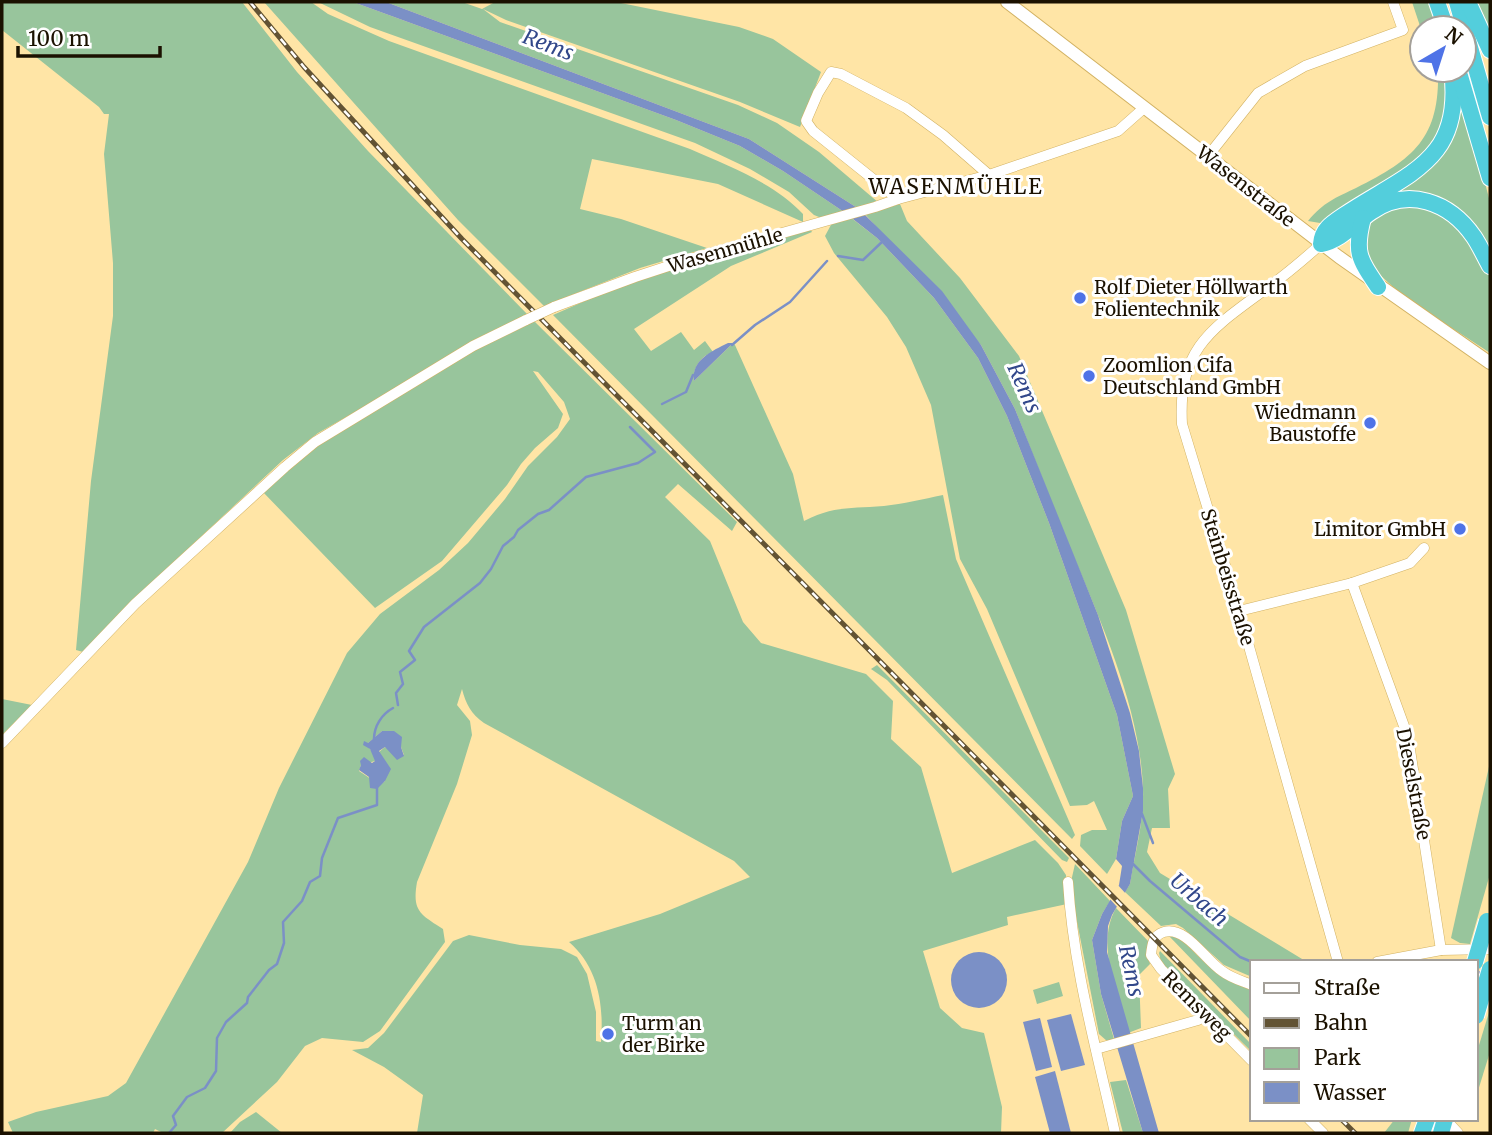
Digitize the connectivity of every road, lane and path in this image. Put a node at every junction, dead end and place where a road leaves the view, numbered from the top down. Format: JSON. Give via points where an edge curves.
{"nodes":[{"id":1,"x":1007,"y":2,"type":"edge"},
{"id":2,"x":1393,"y":2,"type":"edge"},
{"id":3,"x":1457,"y":2,"type":"edge"},
{"id":4,"x":1468,"y":2,"type":"edge"},
{"id":5,"x":1490,"y":50,"type":"edge"},
{"id":6,"x":1453,"y":84,"type":"edge"},
{"id":7,"x":1462,"y":84,"type":"edge"},
{"id":8,"x":1144,"y":108,"type":"junction"},
{"id":9,"x":1490,"y":117,"type":"edge"},
{"id":10,"x":1208,"y":156,"type":"junction"},
{"id":11,"x":989,"y":175,"type":"junction"},
{"id":12,"x":1490,"y":178,"type":"edge"},
{"id":13,"x":898,"y":199,"type":"junction"},
{"id":14,"x":1363,"y":218,"type":"junction"},
{"id":15,"x":1321,"y":244,"type":"junction"},
{"id":16,"x":1490,"y":266,"type":"edge"},
{"id":17,"x":1378,"y":287,"type":"junction"},
{"id":18,"x":1490,"y":363,"type":"edge"},
{"id":19,"x":1424,"y":548,"type":"dead end"},
{"id":20,"x":1352,"y":583,"type":"junction"},
{"id":21,"x":1239,"y":611,"type":"junction"},
{"id":22,"x":2,"y":743,"type":"edge"},
{"id":23,"x":1068,"y":882,"type":"dead end"},
{"id":24,"x":1489,"y":915,"type":"edge"},
{"id":25,"x":1490,"y":949,"type":"edge"},
{"id":26,"x":1441,"y":950,"type":"junction"},
{"id":27,"x":1337,"y":960,"type":"edge"},
{"id":28,"x":1388,"y":960,"type":"edge"},
{"id":29,"x":1476,"y":960,"type":"edge"},
{"id":30,"x":1490,"y":969,"type":"edge"},
{"id":31,"x":1250,"y":984,"type":"edge"},
{"id":32,"x":1478,"y":1009,"type":"edge"},
{"id":33,"x":1206,"y":1014,"type":"junction"},
{"id":34,"x":1096,"y":1049,"type":"junction"},
{"id":35,"x":1250,"y":1059,"type":"edge"},
{"id":36,"x":1115,"y":1133,"type":"edge"}],
"edges":[{"from":1,"to":8,"type":"street","name":"Wasenstraße"},
{"from":2,"to":10,"type":"street","via":[[1403,30],[1305,66],[1258,93]]},
{"from":3,"to":9,"type":"highway"},
{"from":4,"to":5,"type":"highway"},
{"from":6,"to":15,"type":"highway","via":[[1452,118],[1431,158],[1333,223],[1322,234]]},
{"from":7,"to":12,"type":"highway"},
{"from":8,"to":10,"type":"street","name":"Wasenstraße"},
{"from":8,"to":11,"type":"street","name":"Wasenmühle","via":[[1118,131]]},
{"from":10,"to":15,"type":"street","name":"Wasenstraße"},
{"from":11,"to":13,"type":"street","name":"Wasenmühle"},
{"from":11,"to":13,"type":"street","via":[[906,108],[831,72],[806,121]]},
{"from":13,"to":22,"type":"street","name":"Wasenmühle","bridge":true,"via":[[635,276],[554,307],[473,346],[315,442],[285,467],[135,604]]},
{"from":14,"to":15,"type":"highway","via":[[1332,243]]},
{"from":14,"to":16,"type":"highway","via":[[1404,198],[1426,200],[1450,212],[1474,236]]},
{"from":14,"to":17,"type":"highway","via":[[1357,243],[1363,264]]},
{"from":15,"to":17,"type":"street","name":"Wasenstraße"},
{"from":15,"to":21,"type":"street","name":"Steinbeisstraße","via":[[1224,318],[1196,352],[1185,378],[1182,425]]},
{"from":17,"to":18,"type":"street","name":"Wasenstraße"},
{"from":19,"to":20,"type":"street","via":[[1410,563]]},
{"from":20,"to":21,"type":"street"},
{"from":20,"to":26,"type":"street","name":"Dieselstraße","via":[[1408,737]]},
{"from":21,"to":27,"type":"street","name":"Steinbeisstraße"},
{"from":23,"to":34,"type":"street"},
{"from":24,"to":29,"type":"highway","bridge":true},
{"from":25,"to":26,"type":"street"},
{"from":26,"to":28,"type":"street"},
{"from":30,"to":32,"type":"highway","bridge":true},
{"from":31,"to":33,"type":"street","name":"Remsweg","via":[[1225,974],[1183,935],[1168,932],[1156,936],[1151,948],[1154,960]]},
{"from":33,"to":34,"type":"street"},
{"from":33,"to":35,"type":"street","name":"Remsweg"},
{"from":34,"to":36,"type":"street"}]}
